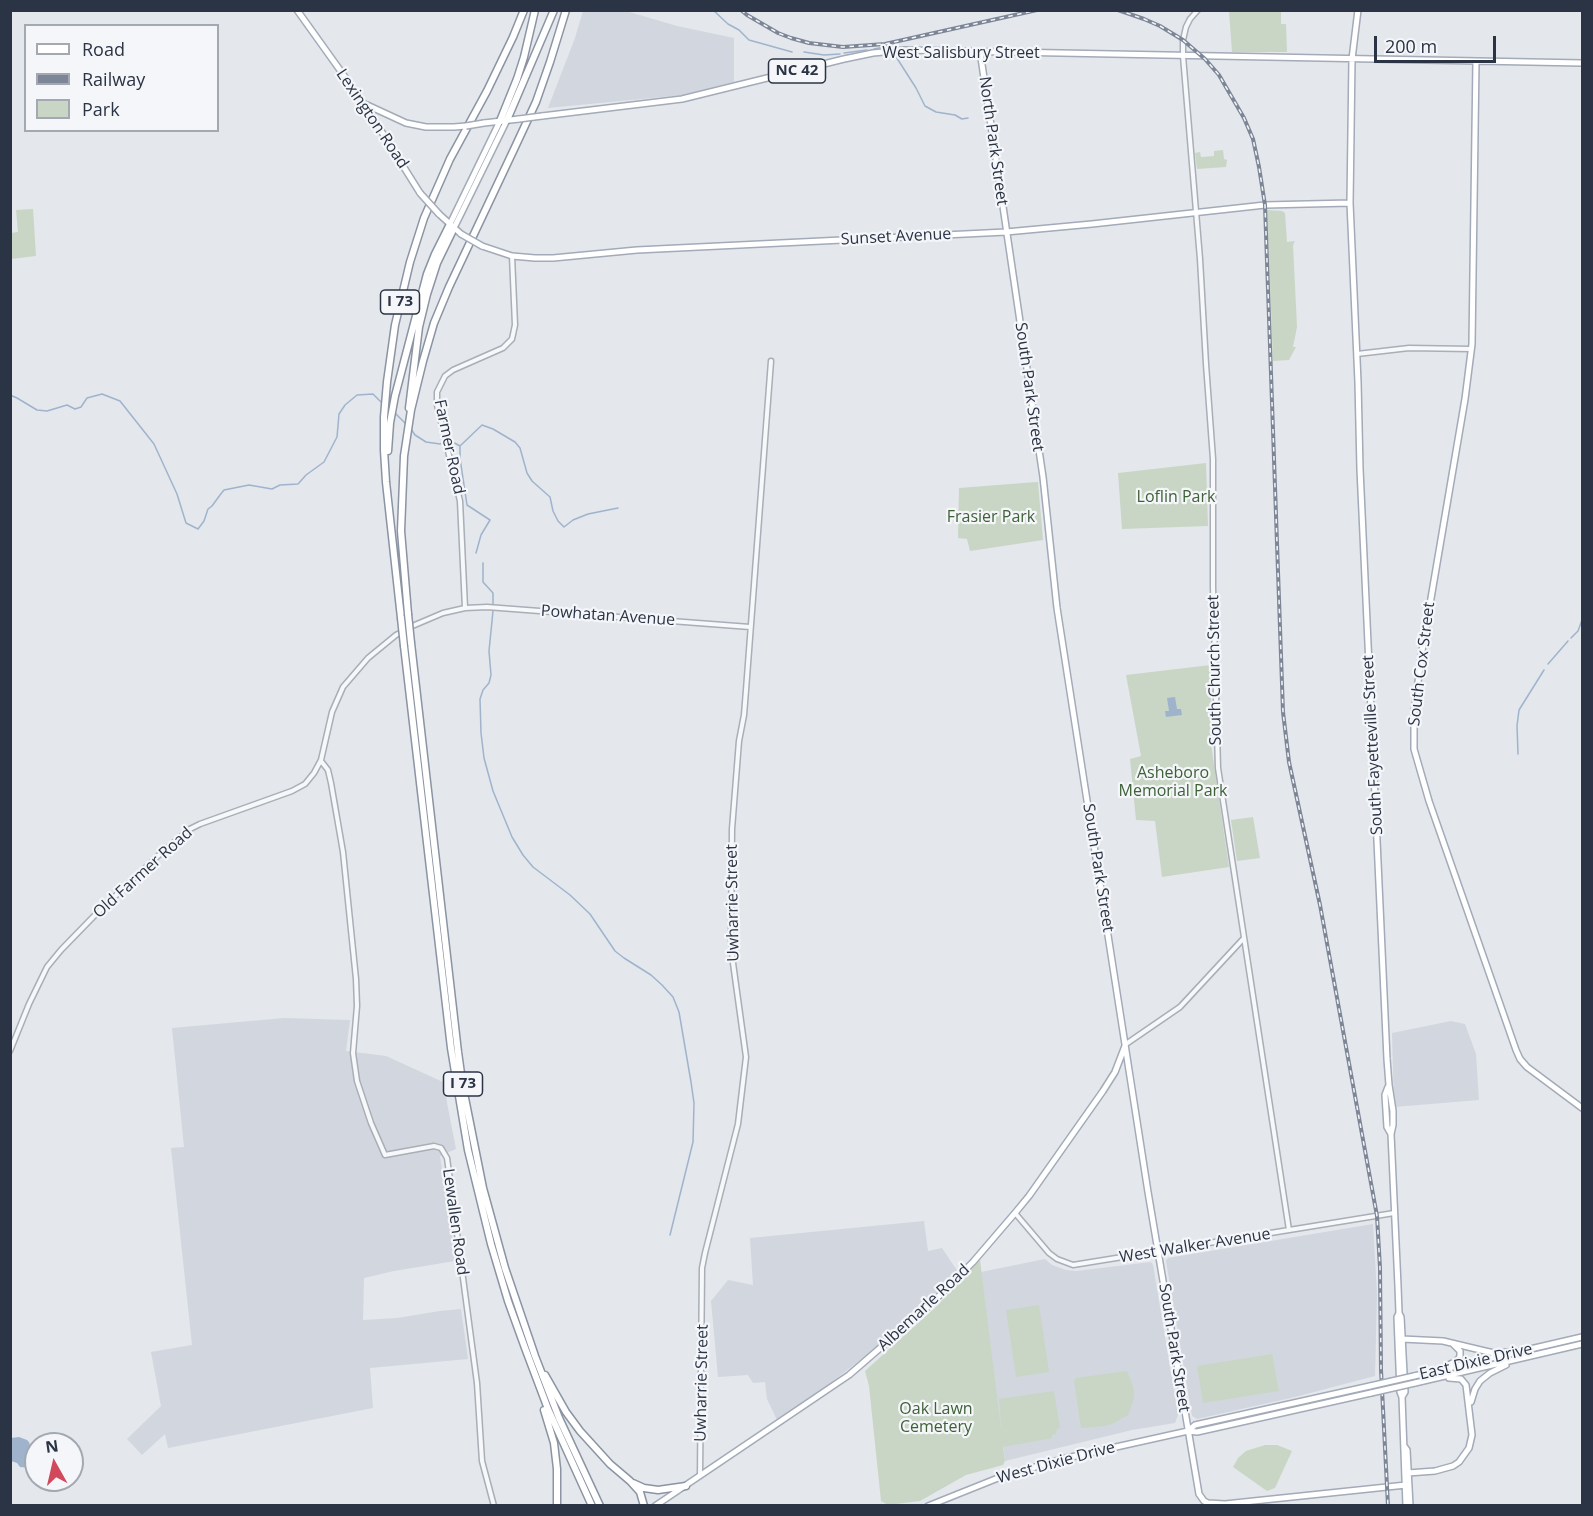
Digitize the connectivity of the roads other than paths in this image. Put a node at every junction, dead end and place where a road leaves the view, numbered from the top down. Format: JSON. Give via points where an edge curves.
{"nodes":[{"id":1,"x":297,"y":10,"type":"edge"},
{"id":2,"x":524,"y":10,"type":"edge"},
{"id":3,"x":535,"y":10,"type":"edge"},
{"id":4,"x":554,"y":10,"type":"edge"},
{"id":5,"x":566,"y":10,"type":"edge"},
{"id":6,"x":1198,"y":10,"type":"edge"},
{"id":7,"x":1358,"y":10,"type":"edge"},
{"id":8,"x":980,"y":51,"type":"junction"},
{"id":9,"x":1183,"y":56,"type":"junction"},
{"id":10,"x":1352,"y":59,"type":"junction"},
{"id":11,"x":1476,"y":61,"type":"junction"},
{"id":12,"x":1582,"y":63,"type":"edge"},
{"id":13,"x":366,"y":105,"type":"junction"},
{"id":14,"x":507,"y":120,"type":"junction"},
{"id":15,"x":500,"y":121,"type":"junction"},
{"id":16,"x":1350,"y":202,"type":"junction"},
{"id":17,"x":1196,"y":213,"type":"junction"},
{"id":18,"x":452,"y":226,"type":"junction"},
{"id":19,"x":1006,"y":232,"type":"junction"},
{"id":20,"x":512,"y":256,"type":"junction"},
{"id":21,"x":1471,"y":349,"type":"junction"},
{"id":22,"x":1356,"y":354,"type":"junction"},
{"id":23,"x":771,"y":361,"type":"dead end"},
{"id":24,"x":404,"y":456,"type":"junction"},
{"id":25,"x":386,"y":482,"type":"junction"},
{"id":26,"x":465,"y":608,"type":"junction"},
{"id":27,"x":404,"y":616,"type":"junction"},
{"id":28,"x":750,"y":627,"type":"junction"},
{"id":29,"x":321,"y":760,"type":"junction"},
{"id":30,"x":1245,"y":938,"type":"junction"},
{"id":31,"x":1126,"y":1044,"type":"junction"},
{"id":32,"x":10,"y":1051,"type":"edge"},
{"id":33,"x":1582,"y":1108,"type":"edge"},
{"id":34,"x":1015,"y":1213,"type":"junction"},
{"id":35,"x":1394,"y":1213,"type":"junction"},
{"id":36,"x":1290,"y":1230,"type":"junction"},
{"id":37,"x":1158,"y":1252,"type":"junction"},
{"id":38,"x":1399,"y":1313,"type":"junction"},
{"id":39,"x":1582,"y":1337,"type":"edge"},
{"id":40,"x":1402,"y":1339,"type":"junction"},
{"id":41,"x":1450,"y":1342,"type":"junction"},
{"id":42,"x":1582,"y":1344,"type":"edge"},
{"id":43,"x":1516,"y":1353,"type":"junction"},
{"id":44,"x":535,"y":1356,"type":"junction"},
{"id":45,"x":1521,"y":1359,"type":"junction"},
{"id":46,"x":1437,"y":1371,"type":"junction"},
{"id":47,"x":533,"y":1372,"type":"junction"},
{"id":48,"x":1433,"y":1379,"type":"junction"},
{"id":49,"x":1370,"y":1386,"type":"joint"},
{"id":50,"x":1371,"y":1393,"type":"joint"},
{"id":51,"x":1402,"y":1397,"type":"junction"},
{"id":52,"x":1470,"y":1406,"type":"junction"},
{"id":53,"x":1188,"y":1431,"type":"junction"},
{"id":54,"x":1404,"y":1446,"type":"junction"},
{"id":55,"x":1408,"y":1473,"type":"junction"},
{"id":56,"x":700,"y":1476,"type":"junction"},
{"id":57,"x":630,"y":1481,"type":"junction"},
{"id":58,"x":1406,"y":1485,"type":"junction"},
{"id":59,"x":686,"y":1486,"type":"junction"},
{"id":60,"x":494,"y":1506,"type":"edge"},
{"id":61,"x":557,"y":1506,"type":"edge"},
{"id":62,"x":592,"y":1506,"type":"edge"},
{"id":63,"x":600,"y":1506,"type":"edge"},
{"id":64,"x":644,"y":1506,"type":"edge"},
{"id":65,"x":655,"y":1506,"type":"edge"},
{"id":66,"x":928,"y":1506,"type":"edge"},
{"id":67,"x":1408,"y":1506,"type":"edge"}],
"edges":[{"from":1,"to":13,"type":"main road","name":"Lexington Road"},
{"from":2,"to":25,"type":"highway","number":"I 73","via":[[434,193],[410,262],[390,354],[384,417]]},
{"from":3,"to":15,"type":"highway","via":[[524,57]]},
{"from":4,"to":14,"type":"highway"},
{"from":5,"to":24,"type":"highway","number":"I 73","via":[[536,102],[434,322],[411,410]]},
{"from":6,"to":9,"type":"street","name":"South Church Street","via":[[1186,27]]},
{"from":7,"to":10,"type":"main road","name":"South Fayetteville Street"},
{"from":8,"to":9,"type":"main road","name":"West Salisbury Street","number":"NC 42"},
{"from":8,"to":14,"type":"main road","name":"West Salisbury Street","number":"NC 42","bridge":true,"via":[[873,53],[682,99]]},
{"from":8,"to":19,"type":"main road","name":"North Park Street"},
{"from":9,"to":10,"type":"main road","name":"West Salisbury Street","number":"NC 42"},
{"from":9,"to":17,"type":"street","name":"South Church Street"},
{"from":10,"to":11,"type":"main road","number":"NC 42"},
{"from":10,"to":16,"type":"main road","name":"South Fayetteville Street"},
{"from":11,"to":12,"type":"main road","number":"NC 42"},
{"from":11,"to":21,"type":"main road","name":"South Cox Street"},
{"from":13,"to":15,"type":"main road","name":"West Salisbury Street","bridge":true,"via":[[406,123],[426,127]]},
{"from":13,"to":18,"type":"main road","name":"Lexington Road","bridge":true,"via":[[420,193]]},
{"from":14,"to":15,"type":"main road","name":"West Salisbury Street","number":"NC 42"},
{"from":14,"to":18,"type":"main road"},
{"from":15,"to":18,"type":"main road"},
{"from":16,"to":17,"type":"main road","name":"Sunset Avenue"},
{"from":16,"to":22,"type":"main road","name":"South Fayetteville Street"},
{"from":17,"to":19,"type":"main road","name":"Sunset Avenue"},
{"from":17,"to":30,"type":"street","name":"South Church Street","via":[[1213,459],[1218,768]]},
{"from":18,"to":20,"type":"main road","name":"Sunset Avenue","bridge":true,"via":[[482,246]]},
{"from":18,"to":24,"type":"highway","via":[[419,327]]},
{"from":18,"to":25,"type":"highway","via":[[427,274],[395,396]]},
{"from":19,"to":20,"type":"main road","name":"Sunset Avenue","via":[[633,250],[553,258]]},
{"from":19,"to":31,"type":"main road","name":"South Park Street","via":[[1043,477],[1058,608]]},
{"from":20,"to":26,"type":"street","name":"Farmer Road","via":[[512,339],[503,348],[453,370],[437,392],[460,501]]},
{"from":21,"to":22,"type":"street","via":[[1409,348]]},
{"from":21,"to":33,"type":"main road","name":"South Cox Street","via":[[1417,680],[1414,749],[1520,1059]]},
{"from":22,"to":35,"type":"main road","name":"South Fayetteville Street","via":[[1390,1112],[1387,1127],[1392,1131]]},
{"from":23,"to":28,"type":"street","name":"Uwharrie Street"},
{"from":24,"to":27,"type":"highway","number":"I 73"},
{"from":25,"to":27,"type":"highway","number":"I 73"},
{"from":26,"to":28,"type":"street","name":"Powhatan Avenue"},
{"from":26,"to":29,"type":"street","name":"Old Farmer Road","via":[[415,624],[368,658],[336,701]]},
{"from":27,"to":44,"type":"highway","number":"I 73","bridge":true,"via":[[411,643],[463,1088],[483,1188]]},
{"from":27,"to":47,"type":"highway","number":"I 73","bridge":true,"via":[[404,646],[451,1048],[468,1150],[491,1244]]},
{"from":28,"to":56,"type":"street","name":"Uwharrie Street","via":[[733,812],[730,917],[746,1057],[738,1124],[702,1268]]},
{"from":29,"to":32,"type":"street","name":"Old Farmer Road","via":[[305,784],[292,792],[200,824],[153,860],[47,967]]},
{"from":29,"to":60,"type":"street","name":"Lewallen Road","via":[[328,770],[343,852],[356,979],[353,1053],[357,1081],[385,1155],[434,1146],[441,1148],[447,1158],[477,1383],[482,1461]]},
{"from":30,"to":31,"type":"street","via":[[1180,1006]]},
{"from":30,"to":36,"type":"street","name":"South Church Street"},
{"from":31,"to":34,"type":"main road","name":"Albemarle Road","via":[[1096,1103]]},
{"from":31,"to":37,"type":"main road","name":"South Park Street"},
{"from":34,"to":37,"type":"street","name":"West Walker Avenue","via":[[1049,1253],[1065,1263],[1084,1264]]},
{"from":34,"to":56,"type":"main road","name":"Albemarle Road","via":[[926,1309],[866,1362]]},
{"from":35,"to":36,"type":"street","name":"West Walker Avenue"},
{"from":35,"to":38,"type":"main road"},
{"from":36,"to":37,"type":"street","name":"West Walker Avenue"},
{"from":37,"to":53,"type":"main road","name":"South Park Street"},
{"from":38,"to":40,"type":"main road"},
{"from":38,"to":51,"type":"main road"},
{"from":39,"to":43,"type":"main road","name":"East Dixie Drive"},
{"from":40,"to":41,"type":"main road"},
{"from":40,"to":51,"type":"main road"},
{"from":41,"to":43,"type":"main road","via":[[1485,1351]]},
{"from":41,"to":46,"type":"main road","via":[[1460,1351],[1460,1357]]},
{"from":42,"to":45,"type":"main road","name":"East Dixie Drive"},
{"from":43,"to":46,"type":"main road","name":"East Dixie Drive"},
{"from":44,"to":57,"type":"highway","via":[[580,1431]]},
{"from":44,"to":63,"type":"highway","number":"I 73"},
{"from":45,"to":48,"type":"main road","name":"East Dixie Drive"},
{"from":45,"to":52,"type":"main road","via":[[1480,1381]]},
{"from":46,"to":49,"type":"main road","name":"East Dixie Drive","bridge":true},
{"from":47,"to":61,"type":"highway","via":[[554,1443]]},
{"from":47,"to":62,"type":"highway","number":"I 73"},
{"from":48,"to":50,"type":"main road","name":"East Dixie Drive","bridge":true},
{"from":48,"to":52,"type":"main road","via":[[1464,1380]]},
{"from":49,"to":53,"type":"main road","name":"West Dixie Drive","via":[[1195,1425]]},
{"from":50,"to":53,"type":"main road","name":"West Dixie Drive"},
{"from":51,"to":54,"type":"main road"},
{"from":52,"to":55,"type":"main road","via":[[1471,1441],[1459,1462],[1435,1471]]},
{"from":53,"to":58,"type":"main road","name":"South Park Street","via":[[1200,1497],[1213,1504]]},
{"from":53,"to":66,"type":"main road","name":"West Dixie Drive","via":[[1035,1466]]},
{"from":54,"to":55,"type":"main road"},
{"from":54,"to":58,"type":"main road"},
{"from":55,"to":67,"type":"main road"},
{"from":56,"to":59,"type":"main road","name":"Albemarle Road"},
{"from":57,"to":59,"type":"highway","via":[[658,1490]]},
{"from":57,"to":64,"type":"highway","via":[[640,1492]]},
{"from":58,"to":67,"type":"main road"},
{"from":59,"to":65,"type":"main road","name":"Albemarle Road"}]}
